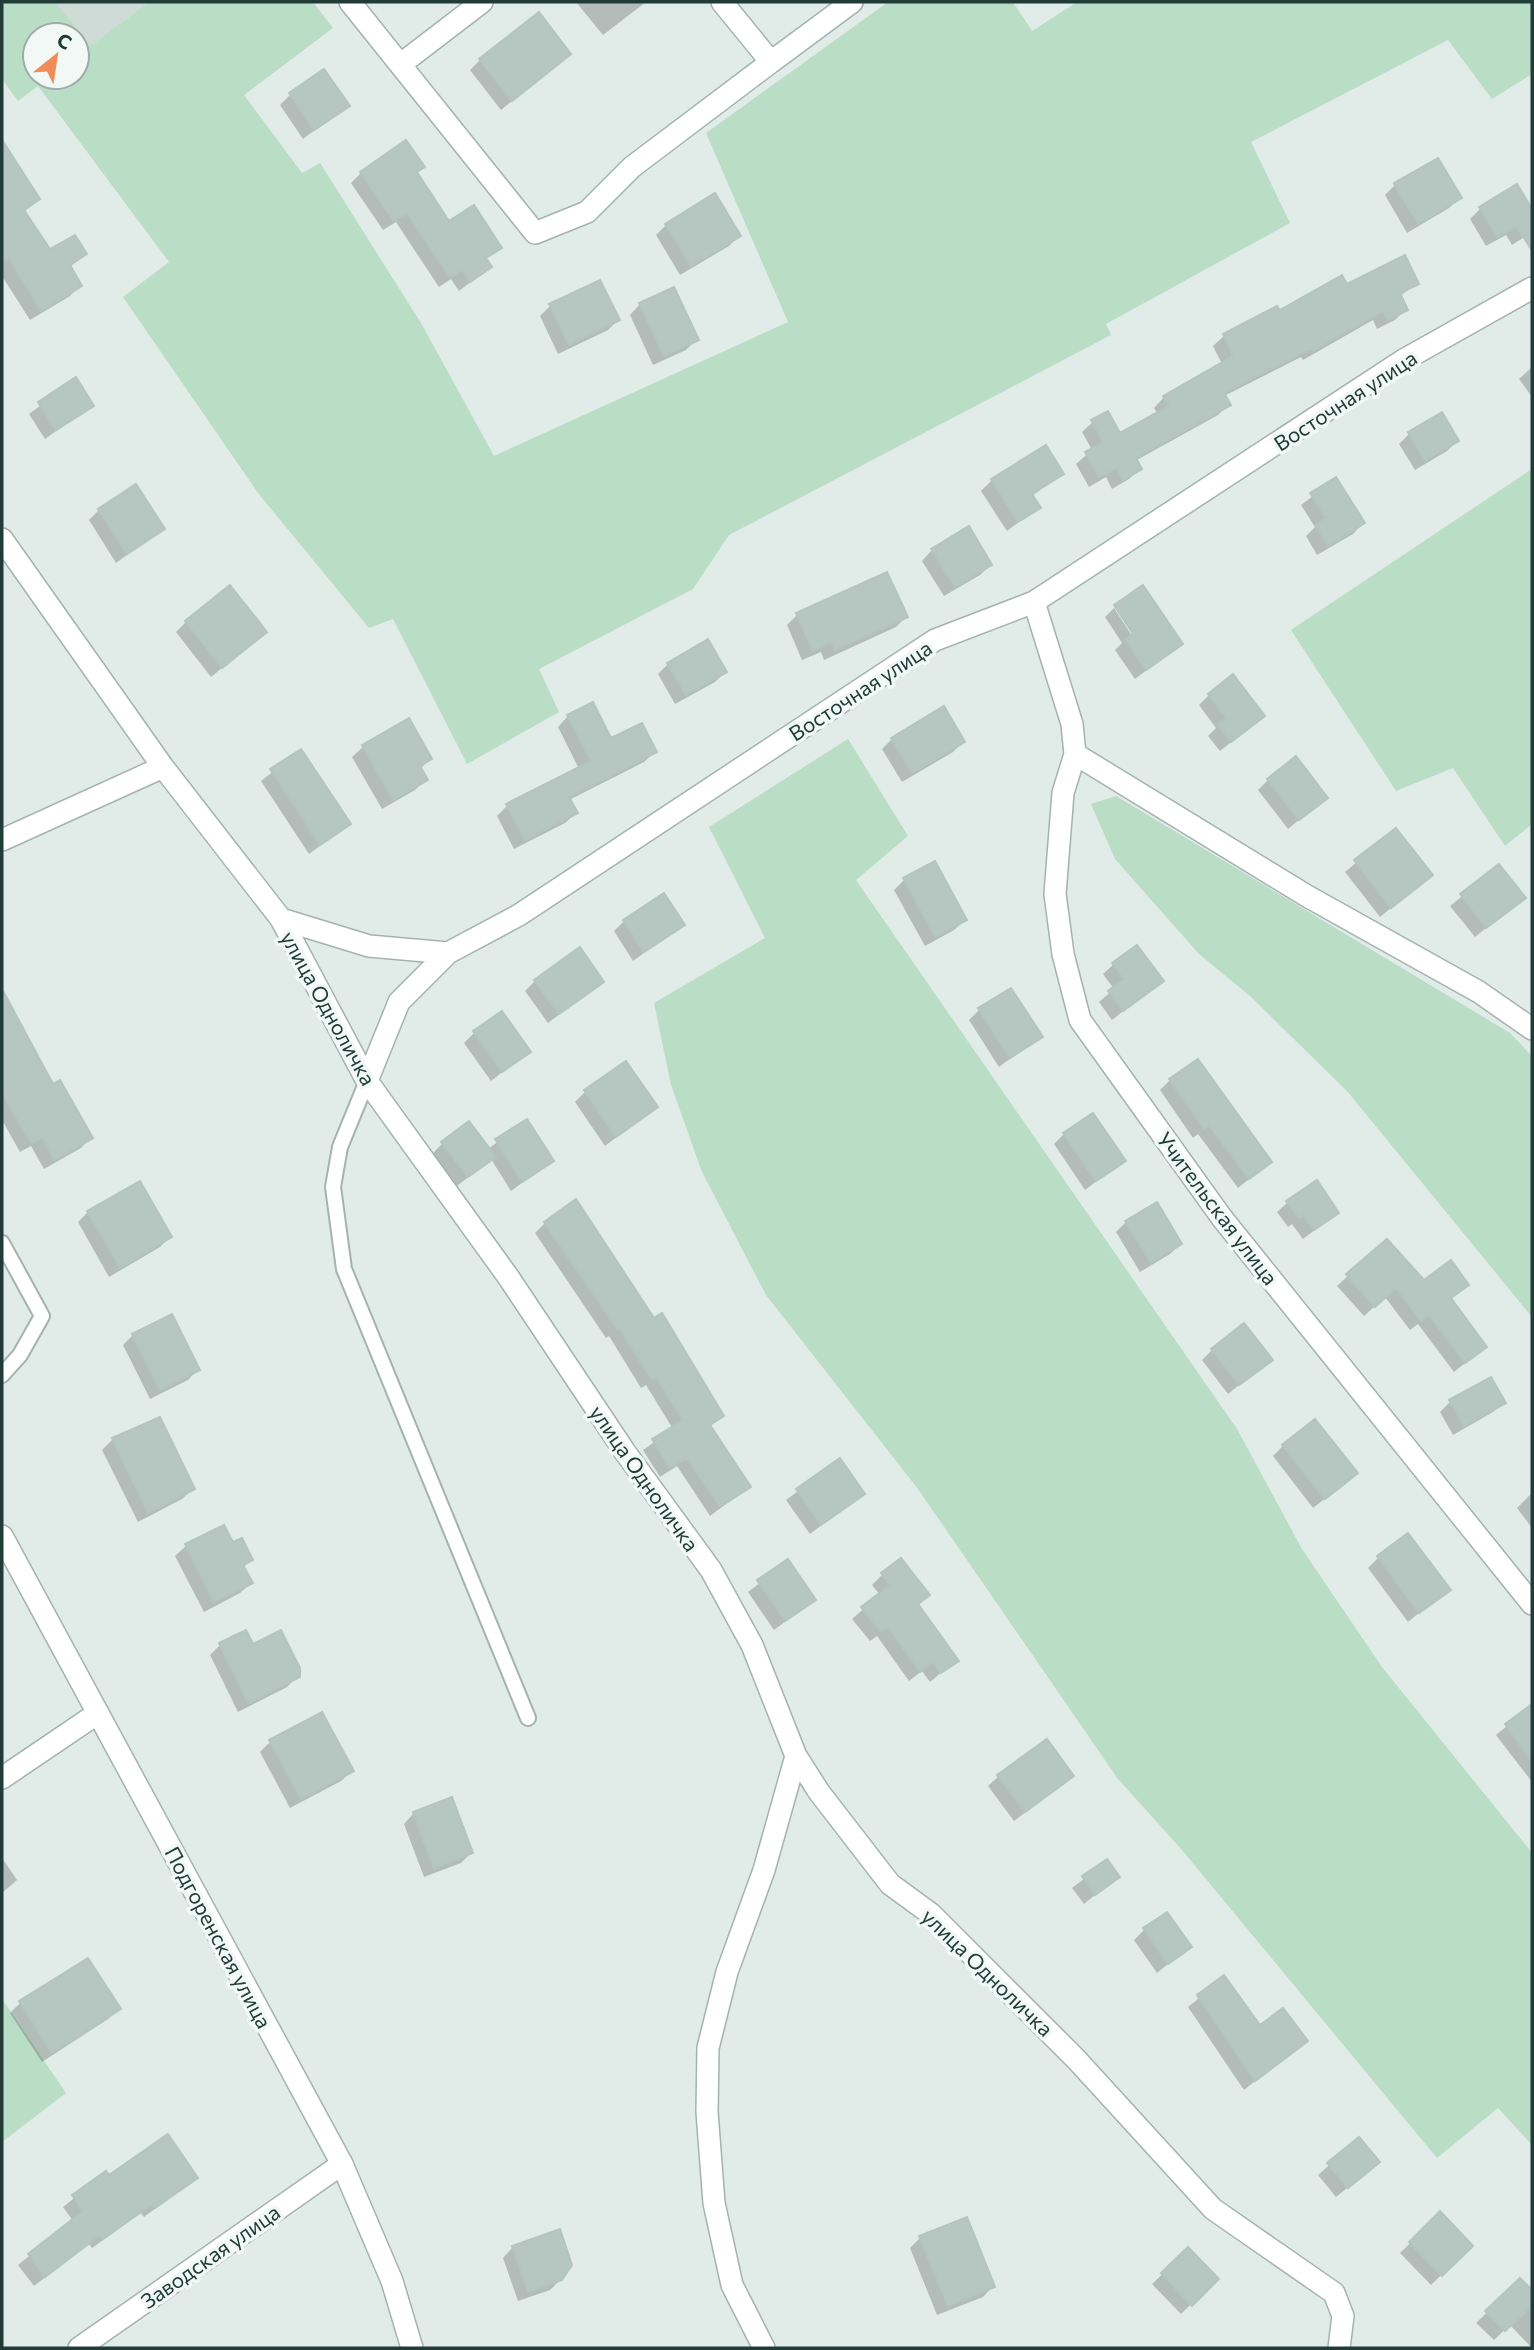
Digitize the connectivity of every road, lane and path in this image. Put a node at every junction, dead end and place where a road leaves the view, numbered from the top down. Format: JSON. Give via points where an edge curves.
{"nodes":[{"id":1,"x":350,"y":2,"type":"edge"},
{"id":2,"x":482,"y":2,"type":"edge"},
{"id":3,"x":722,"y":2,"type":"edge"},
{"id":4,"x":852,"y":2,"type":"edge"},
{"id":5,"x":771,"y":62,"type":"junction"},
{"id":6,"x":401,"y":64,"type":"junction"},
{"id":7,"x":1532,"y":288,"type":"edge"},
{"id":8,"x":2,"y":538,"type":"edge"},
{"id":9,"x":1034,"y":602,"type":"junction"},
{"id":10,"x":1075,"y":754,"type":"junction"},
{"id":11,"x":163,"y":767,"type":"junction"},
{"id":12,"x":2,"y":840,"type":"edge"},
{"id":13,"x":281,"y":919,"type":"junction"},
{"id":14,"x":448,"y":953,"type":"junction"},
{"id":15,"x":1532,"y":1028,"type":"edge"},
{"id":16,"x":367,"y":1081,"type":"junction"},
{"id":17,"x":2,"y":1243,"type":"edge"},
{"id":18,"x":2,"y":1375,"type":"edge"},
{"id":19,"x":2,"y":1536,"type":"edge"},
{"id":20,"x":1532,"y":1604,"type":"edge"},
{"id":21,"x":98,"y":1713,"type":"junction"},
{"id":22,"x":528,"y":1718,"type":"dead end"},
{"id":23,"x":796,"y":1756,"type":"junction"},
{"id":24,"x":2,"y":1778,"type":"edge"},
{"id":25,"x":342,"y":2164,"type":"junction"},
{"id":26,"x":79,"y":2348,"type":"edge"},
{"id":27,"x":412,"y":2348,"type":"edge"},
{"id":28,"x":764,"y":2348,"type":"edge"},
{"id":29,"x":1339,"y":2348,"type":"edge"}],
"edges":[{"from":1,"to":6,"type":"street"},
{"from":2,"to":6,"type":"street"},
{"from":3,"to":5,"type":"street"},
{"from":4,"to":5,"type":"street"},
{"from":5,"to":6,"type":"street","via":[[632,167],[587,212],[535,233]]},
{"from":7,"to":9,"type":"street","name":"Восточная улица","via":[[1402,361]]},
{"from":8,"to":11,"type":"street","name":"улица Одноличка"},
{"from":9,"to":10,"type":"street","name":"Учительская улица","via":[[1072,724]]},
{"from":9,"to":14,"type":"street","name":"Восточная улица","via":[[935,640],[519,915]]},
{"from":10,"to":15,"type":"street","via":[[1307,896],[1479,992]]},
{"from":10,"to":20,"type":"street","name":"Учительская улица","via":[[1063,793],[1055,894],[1063,954],[1080,1020],[1222,1218]]},
{"from":11,"to":12,"type":"street"},
{"from":11,"to":13,"type":"street","name":"улица Одноличка"},
{"from":13,"to":14,"type":"street","via":[[369,946]]},
{"from":13,"to":16,"type":"street","name":"улица Одноличка"},
{"from":14,"to":16,"type":"street","name":"Восточная улица","via":[[399,1002]]},
{"from":16,"to":22,"type":"lane","via":[[340,1147],[333,1188],[344,1269]]},
{"from":16,"to":23,"type":"street","name":"улица Одноличка","via":[[711,1570],[752,1645]]},
{"from":17,"to":18,"type":"lane","via":[[42,1317]]},
{"from":19,"to":21,"type":"street","name":"Подгоренская улица"},
{"from":21,"to":24,"type":"street"},
{"from":21,"to":25,"type":"street","name":"Подгоренская улица"},
{"from":23,"to":28,"type":"street","via":[[764,1870],[727,1972],[708,2048],[714,2203],[733,2285]]},
{"from":23,"to":29,"type":"street","name":"улица Одноличка","via":[[890,1884],[931,1914],[1076,2059],[1213,2209],[1334,2293],[1343,2316]]},
{"from":25,"to":26,"type":"street","name":"Заводская улица"},
{"from":25,"to":27,"type":"street","name":"Подгоренская улица","via":[[392,2281]]}]}
